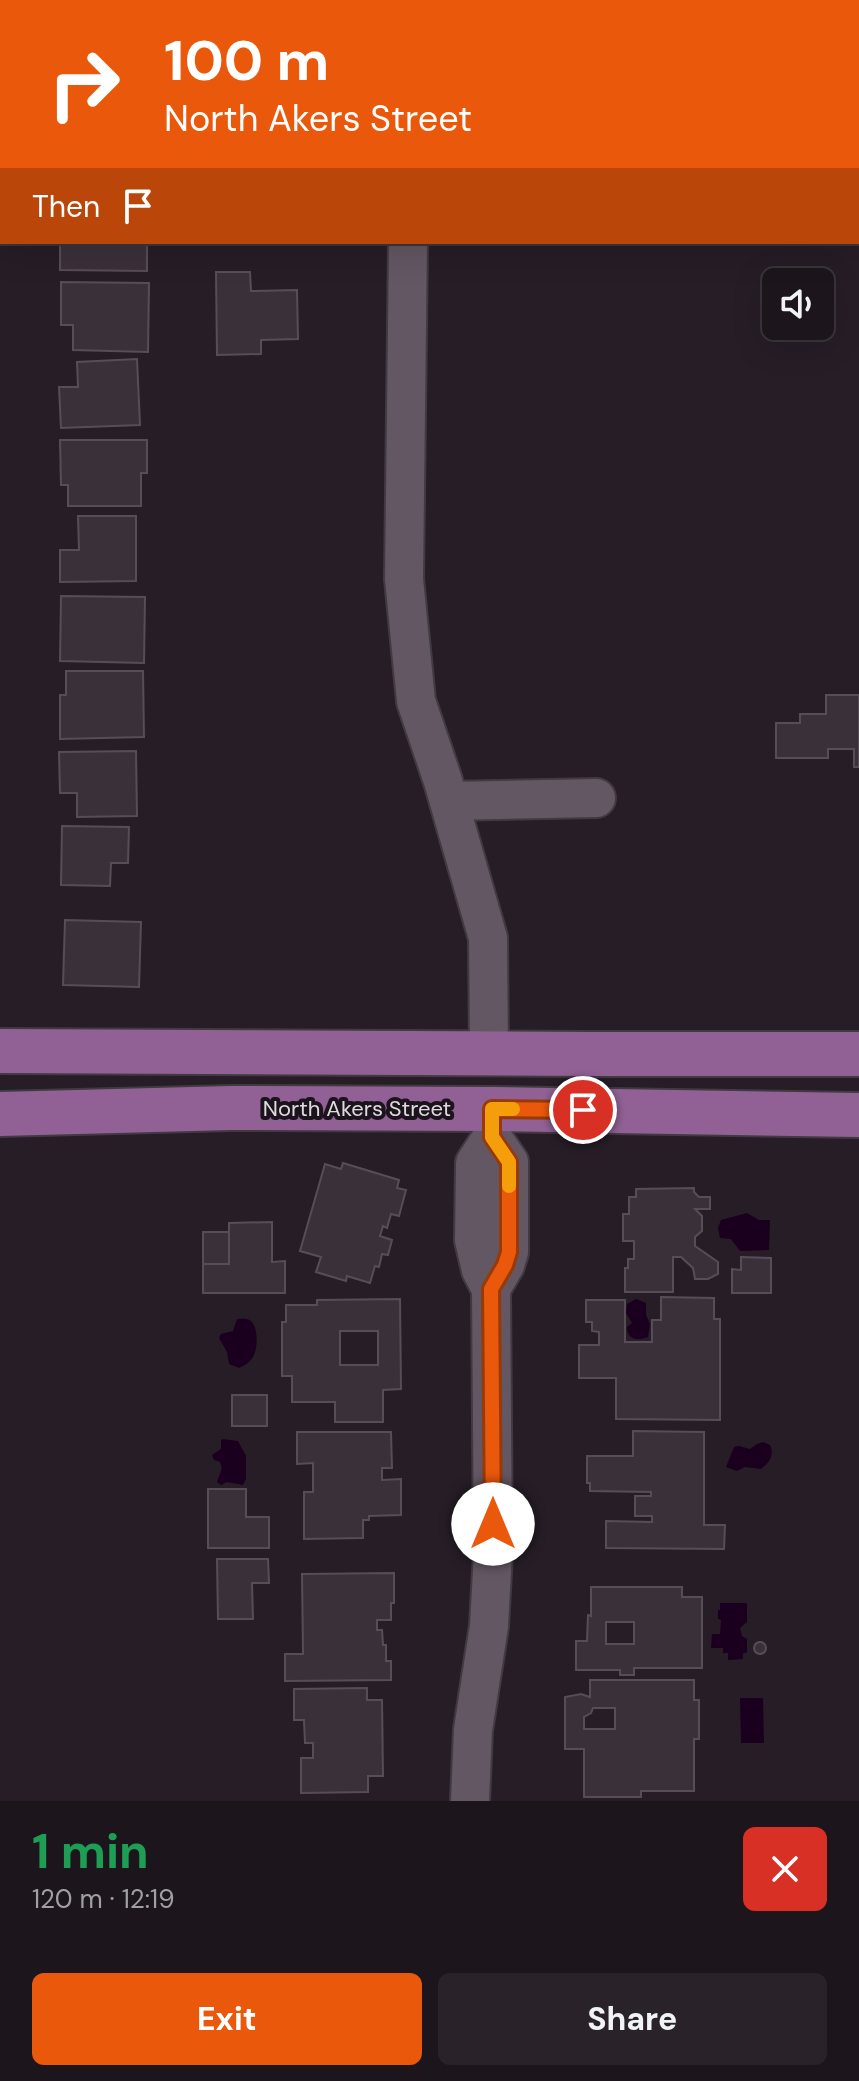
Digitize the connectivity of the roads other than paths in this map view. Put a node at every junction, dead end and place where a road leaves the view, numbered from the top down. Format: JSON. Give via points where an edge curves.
{"nodes":[{"id":1,"x":408,"y":244,"type":"edge"},
{"id":2,"x":596,"y":798,"type":"dead end"},
{"id":3,"x":449,"y":801,"type":"junction"},
{"id":4,"x":0,"y":1051,"type":"edge"},
{"id":5,"x":489,"y":1054,"type":"junction"},
{"id":6,"x":690,"y":1054,"type":"junction"},
{"id":7,"x":859,"y":1054,"type":"edge"},
{"id":8,"x":231,"y":1108,"type":"junction"},
{"id":9,"x":0,"y":1114,"type":"edge"},
{"id":10,"x":859,"y":1115,"type":"edge"},
{"id":11,"x":492,"y":1123,"type":"junction"},
{"id":12,"x":470,"y":1801,"type":"edge"}],
"edges":[{"from":1,"to":3,"type":"street","via":[[404,579],[416,701]]},
{"from":2,"to":3,"type":"street"},
{"from":3,"to":5,"type":"street","via":[[488,938]]},
{"from":4,"to":5,"type":"main road"},
{"from":5,"to":6,"type":"main road"},
{"from":5,"to":8,"type":"main road","via":[[472,1076],[441,1081],[281,1080]]},
{"from":6,"to":7,"type":"main road"},
{"from":6,"to":11,"type":"main road","via":[[669,1078],[526,1078],[504,1084]]},
{"from":8,"to":9,"type":"main road","name":"North Akers Street"},
{"from":8,"to":11,"type":"main road","name":"North Akers Street"},
{"from":10,"to":11,"type":"main road","name":"North Akers Street"},
{"from":11,"to":12,"type":"street","via":[[475,1163],[492,1218],[476,1256],[491,1289],[493,1553]]}]}
